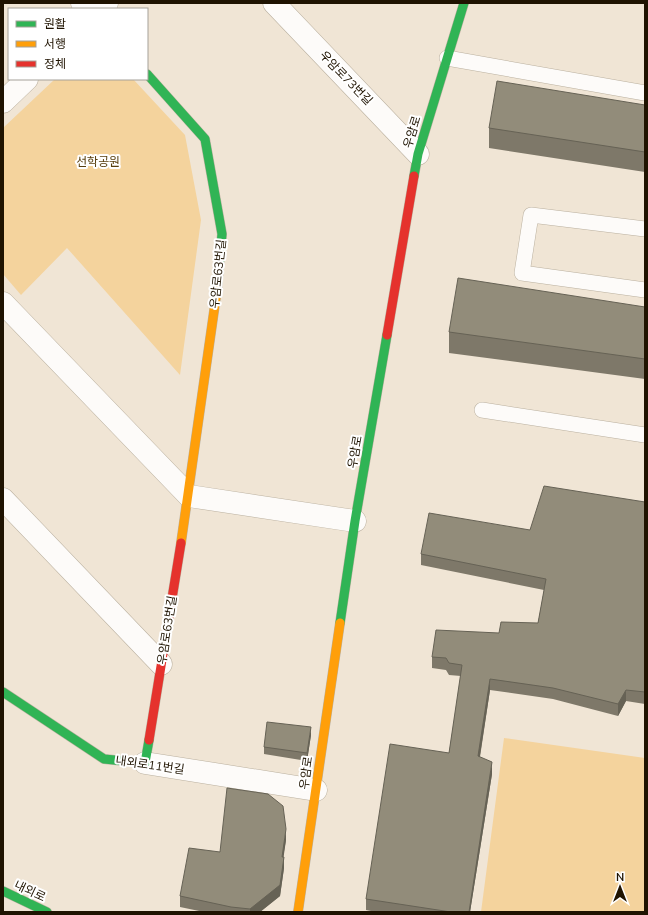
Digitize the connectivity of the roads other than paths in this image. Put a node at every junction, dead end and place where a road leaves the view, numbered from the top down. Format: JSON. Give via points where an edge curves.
{"nodes":[{"id":1,"x":274,"y":3,"type":"edge"},
{"id":2,"x":464,"y":3,"type":"edge"},
{"id":3,"x":447,"y":58,"type":"junction"},
{"id":4,"x":148,"y":75,"type":"edge"},
{"id":5,"x":26,"y":80,"type":"edge"},
{"id":6,"x":645,"y":93,"type":"edge"},
{"id":7,"x":3,"y":102,"type":"edge"},
{"id":8,"x":418,"y":154,"type":"junction"},
{"id":9,"x":645,"y":229,"type":"edge"},
{"id":10,"x":645,"y":290,"type":"edge"},
{"id":11,"x":3,"y":303,"type":"edge"},
{"id":12,"x":482,"y":410,"type":"dead end"},
{"id":13,"x":645,"y":435,"type":"edge"},
{"id":14,"x":189,"y":496,"type":"junction"},
{"id":15,"x":3,"y":498,"type":"edge"},
{"id":16,"x":355,"y":521,"type":"junction"},
{"id":17,"x":161,"y":664,"type":"junction"},
{"id":18,"x":3,"y":692,"type":"edge"},
{"id":19,"x":145,"y":763,"type":"junction"},
{"id":20,"x":316,"y":790,"type":"junction"},
{"id":21,"x":3,"y":891,"type":"edge"},
{"id":22,"x":47,"y":912,"type":"edge"},
{"id":23,"x":298,"y":912,"type":"edge"}],
"edges":[{"from":1,"to":8,"type":"street","name":"우암로73번길"},
{"from":2,"to":3,"type":"street","name":"우암로"},
{"from":3,"to":6,"type":"lane"},
{"from":3,"to":8,"type":"street","name":"우암로"},
{"from":4,"to":14,"type":"street","name":"우암로63번길","via":[[205,139],[222,234]]},
{"from":5,"to":7,"type":"street"},
{"from":8,"to":16,"type":"street","name":"우암로"},
{"from":9,"to":10,"type":"lane","via":[[532,214],[522,273]]},
{"from":11,"to":14,"type":"street"},
{"from":12,"to":13,"type":"lane"},
{"from":14,"to":16,"type":"street"},
{"from":14,"to":17,"type":"street","name":"우암로63번길"},
{"from":15,"to":17,"type":"street"},
{"from":16,"to":20,"type":"street","name":"우암로"},
{"from":17,"to":19,"type":"street","name":"우암로63번길"},
{"from":18,"to":19,"type":"street","name":"내외로11번길","via":[[104,759]]},
{"from":19,"to":20,"type":"street","name":"내외로11번길"},
{"from":20,"to":23,"type":"street","name":"우암로"},
{"from":21,"to":22,"type":"street","name":"내외로"}]}
